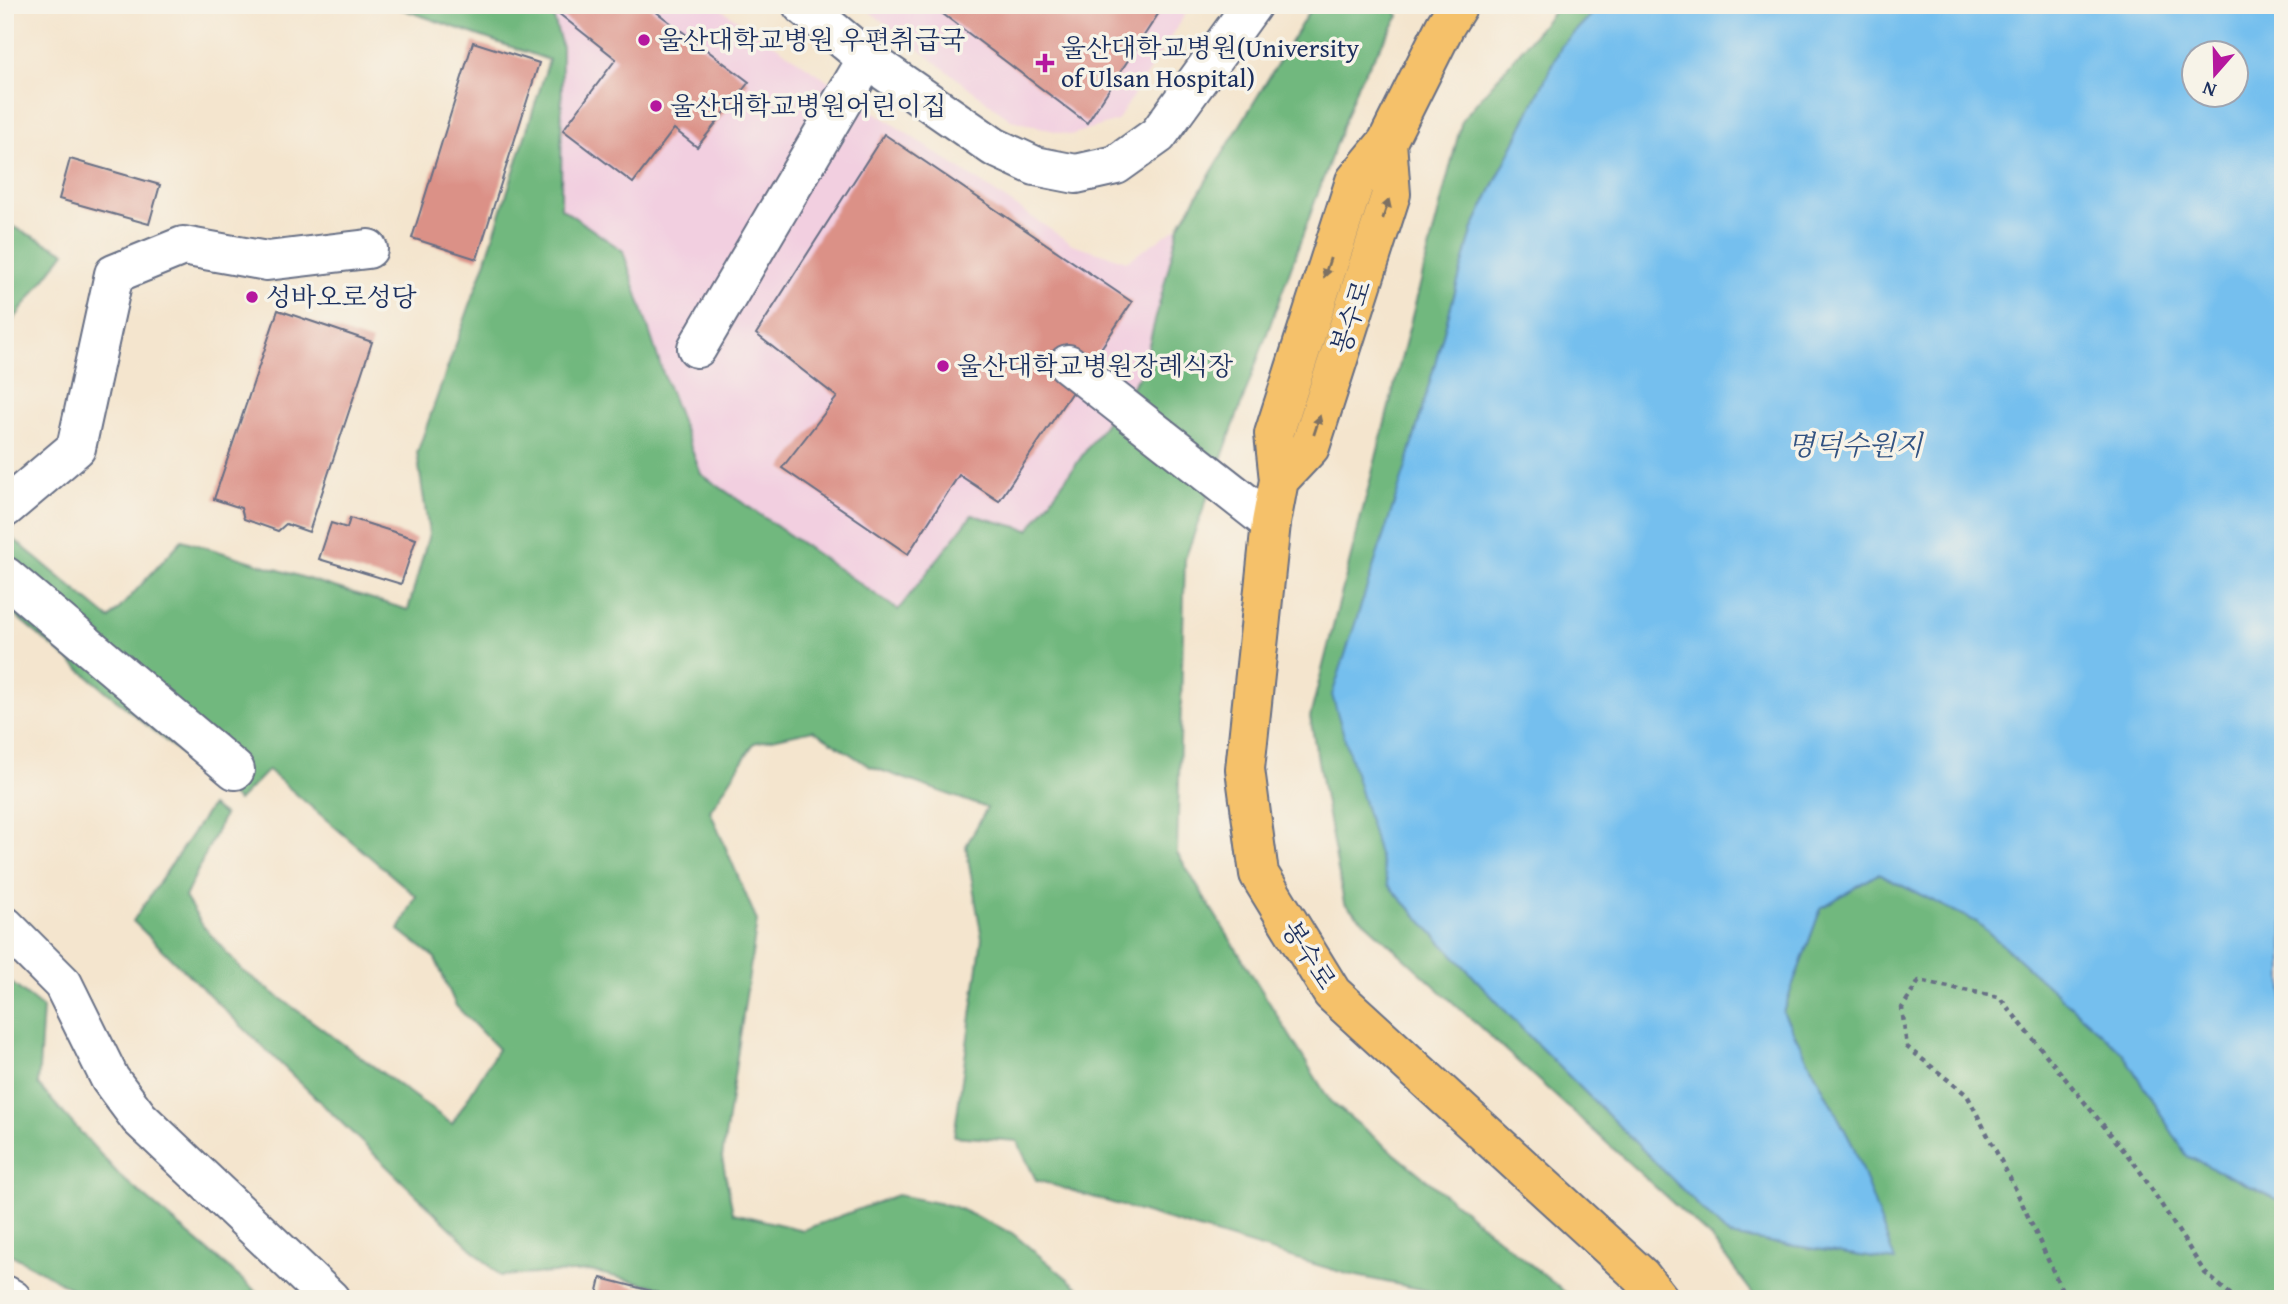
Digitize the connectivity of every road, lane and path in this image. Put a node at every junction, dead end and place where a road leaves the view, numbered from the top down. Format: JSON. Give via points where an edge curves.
{"nodes":[{"id":1,"x":802,"y":5,"type":"edge"},
{"id":2,"x":1252,"y":5,"type":"edge"},
{"id":3,"x":1446,"y":12,"type":"edge"},
{"id":4,"x":867,"y":59,"type":"junction"},
{"id":5,"x":368,"y":249,"type":"dead end"},
{"id":6,"x":697,"y":348,"type":"dead end"},
{"id":7,"x":1068,"y":364,"type":"dead end"},
{"id":8,"x":5,"y":508,"type":"edge"},
{"id":9,"x":1270,"y":523,"type":"junction"},
{"id":10,"x":5,"y":576,"type":"edge"},
{"id":11,"x":235,"y":770,"type":"dead end"},
{"id":12,"x":5,"y":926,"type":"edge"},
{"id":13,"x":5,"y":1295,"type":"edge"},
{"id":14,"x":12,"y":1299,"type":"edge"},
{"id":15,"x":330,"y":1299,"type":"edge"},
{"id":16,"x":1658,"y":1299,"type":"edge"},
{"id":17,"x":2066,"y":1299,"type":"edge"},
{"id":18,"x":2236,"y":1299,"type":"edge"}],
"edges":[{"from":1,"to":4,"type":"street"},
{"from":2,"to":4,"type":"street","via":[[1158,135],[1116,164],[1076,174],[1035,166],[995,147]]},
{"from":3,"to":9,"type":"main road","name":"봉수로","via":[[1387,142],[1355,181],[1274,434],[1279,480]]},
{"from":4,"to":6,"type":"street"},
{"from":5,"to":8,"type":"street","via":[[267,261],[183,246],[114,274],[76,447]]},
{"from":7,"to":9,"type":"street"},
{"from":9,"to":16,"type":"main road","name":"봉수로","via":[[1245,769],[1259,874],[1332,993],[1641,1276]]},
{"from":10,"to":11,"type":"street"},
{"from":12,"to":15,"type":"street","via":[[63,984],[110,1079],[139,1118]]},
{"from":13,"to":14,"type":"street"},
{"from":17,"to":18,"type":"path","via":[[1967,1096],[1907,1047],[1902,1008],[1919,981],[1999,997],[2138,1168],[2205,1273]]}]}
